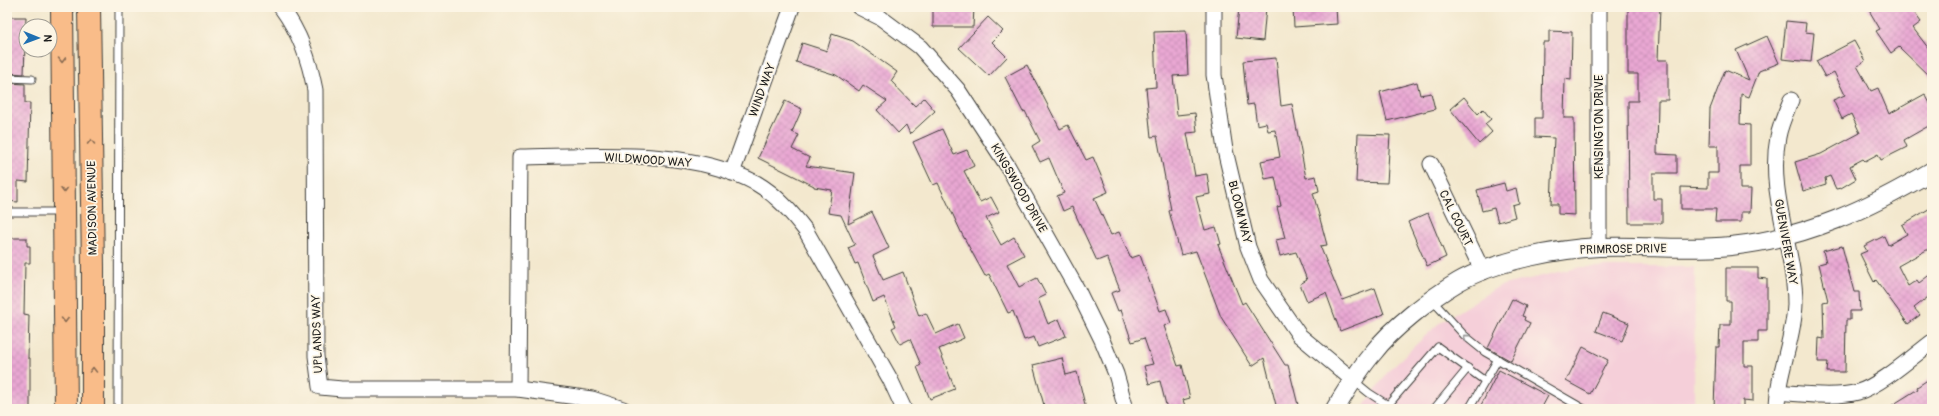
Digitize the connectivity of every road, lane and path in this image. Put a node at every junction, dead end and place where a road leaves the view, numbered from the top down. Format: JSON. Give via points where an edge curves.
{"nodes":[{"id":1,"x":62,"y":7,"type":"edge"},
{"id":2,"x":79,"y":7,"type":"edge"},
{"id":3,"x":89,"y":7,"type":"edge"},
{"id":4,"x":119,"y":7,"type":"edge"},
{"id":5,"x":281,"y":7,"type":"edge"},
{"id":6,"x":792,"y":7,"type":"edge"},
{"id":7,"x":859,"y":7,"type":"edge"},
{"id":8,"x":1214,"y":7,"type":"edge"},
{"id":9,"x":1599,"y":7,"type":"edge"},
{"id":10,"x":885,"y":13,"type":"edge"},
{"id":11,"x":7,"y":78,"type":"edge"},
{"id":12,"x":32,"y":79,"type":"dead end"},
{"id":13,"x":90,"y":89,"type":"junction"},
{"id":14,"x":1791,"y":100,"type":"dead end"},
{"id":15,"x":1430,"y":164,"type":"dead end"},
{"id":16,"x":1932,"y":170,"type":"edge"},
{"id":17,"x":732,"y":173,"type":"junction"},
{"id":18,"x":7,"y":212,"type":"edge"},
{"id":19,"x":64,"y":212,"type":"junction"},
{"id":20,"x":1786,"y":236,"type":"junction"},
{"id":21,"x":1599,"y":247,"type":"junction"},
{"id":22,"x":1482,"y":272,"type":"junction"},
{"id":23,"x":1432,"y":300,"type":"junction"},
{"id":24,"x":1932,"y":342,"type":"edge"},
{"id":25,"x":1498,"y":359,"type":"junction"},
{"id":26,"x":1468,"y":368,"type":"junction"},
{"id":27,"x":1353,"y":380,"type":"junction"},
{"id":28,"x":1485,"y":381,"type":"junction"},
{"id":29,"x":518,"y":389,"type":"junction"},
{"id":30,"x":1778,"y":392,"type":"junction"},
{"id":31,"x":1391,"y":407,"type":"edge"},
{"id":32,"x":66,"y":409,"type":"edge"},
{"id":33,"x":93,"y":409,"type":"edge"},
{"id":34,"x":118,"y":409,"type":"edge"},
{"id":35,"x":623,"y":409,"type":"edge"},
{"id":36,"x":904,"y":409,"type":"edge"},
{"id":37,"x":1126,"y":409,"type":"edge"},
{"id":38,"x":1335,"y":409,"type":"edge"},
{"id":39,"x":1434,"y":409,"type":"edge"},
{"id":40,"x":1469,"y":409,"type":"edge"},
{"id":41,"x":1584,"y":409,"type":"edge"},
{"id":42,"x":1777,"y":409,"type":"edge"}],
"edges":[{"from":1,"to":19,"type":"main road","one_way":true},
{"from":2,"to":13,"type":"main road","via":[[80,70]]},
{"from":3,"to":13,"type":"main road","name":"MADISON AVENUE"},
{"from":4,"to":34,"type":"lane"},
{"from":5,"to":29,"type":"street","name":"UPLANDS WAY","via":[[294,25],[304,46],[315,90],[316,356],[320,387]]},
{"from":6,"to":17,"type":"street","name":"WIND WAY"},
{"from":7,"to":10,"type":"street","name":"KINGSWOOD DRIVE"},
{"from":8,"to":27,"type":"street","name":"BLOOM WAY","via":[[1214,76],[1225,150],[1248,248],[1261,280],[1300,335]]},
{"from":9,"to":21,"type":"street","name":"KENSINGTON DRIVE"},
{"from":10,"to":37,"type":"street","name":"KINGSWOOD DRIVE","via":[[920,47],[958,90],[1007,165],[1078,291],[1102,340],[1116,374]]},
{"from":11,"to":12,"type":"lane"},
{"from":33,"to":13,"type":"main road","name":"MADISON AVENUE","one_way":true},
{"from":14,"to":20,"type":"street","name":"GUENIVERE WAY","via":[[1780,127],[1777,148],[1778,198]]},
{"from":15,"to":22,"type":"street","name":"CAL COURT"},
{"from":16,"to":20,"type":"street","name":"PRIMROSE DRIVE","via":[[1850,215]]},
{"from":17,"to":29,"type":"street","name":"WILDWOOD WAY","via":[[701,164],[654,158],[520,157]]},
{"from":17,"to":36,"type":"street","name":"WILDWOOD WAY","via":[[772,194],[789,209],[806,231],[890,379]]},
{"from":18,"to":19,"type":"lane"},
{"from":19,"to":32,"type":"main road","one_way":true},
{"from":20,"to":21,"type":"street","name":"PRIMROSE DRIVE","via":[[1732,246],[1691,249]]},
{"from":20,"to":30,"type":"street","name":"GUENIVERE WAY","via":[[1794,279],[1795,306]]},
{"from":21,"to":22,"type":"street","name":"PRIMROSE DRIVE","via":[[1538,255]]},
{"from":22,"to":23,"type":"street","name":"PRIMROSE DRIVE","via":[[1459,282]]},
{"from":25,"to":23,"type":"lane","one_way":true,"via":[[1464,335]]},
{"from":23,"to":27,"type":"street","name":"PRIMROSE DRIVE","via":[[1392,332]]},
{"from":24,"to":30,"type":"street","via":[[1883,378],[1858,392]]},
{"from":25,"to":28,"type":"lane"},
{"from":25,"to":41,"type":"lane"},
{"from":26,"to":28,"type":"lane"},
{"from":26,"to":31,"type":"lane","via":[[1438,347]]},
{"from":26,"to":39,"type":"lane"},
{"from":27,"to":31,"type":"lane"},
{"from":27,"to":38,"type":"street","name":"PRIMROSE DRIVE"},
{"from":28,"to":40,"type":"lane"},
{"from":29,"to":35,"type":"street","name":"UPLANDS WAY","via":[[592,399]]},
{"from":30,"to":42,"type":"street","name":"GUENIVERE WAY"}]}
